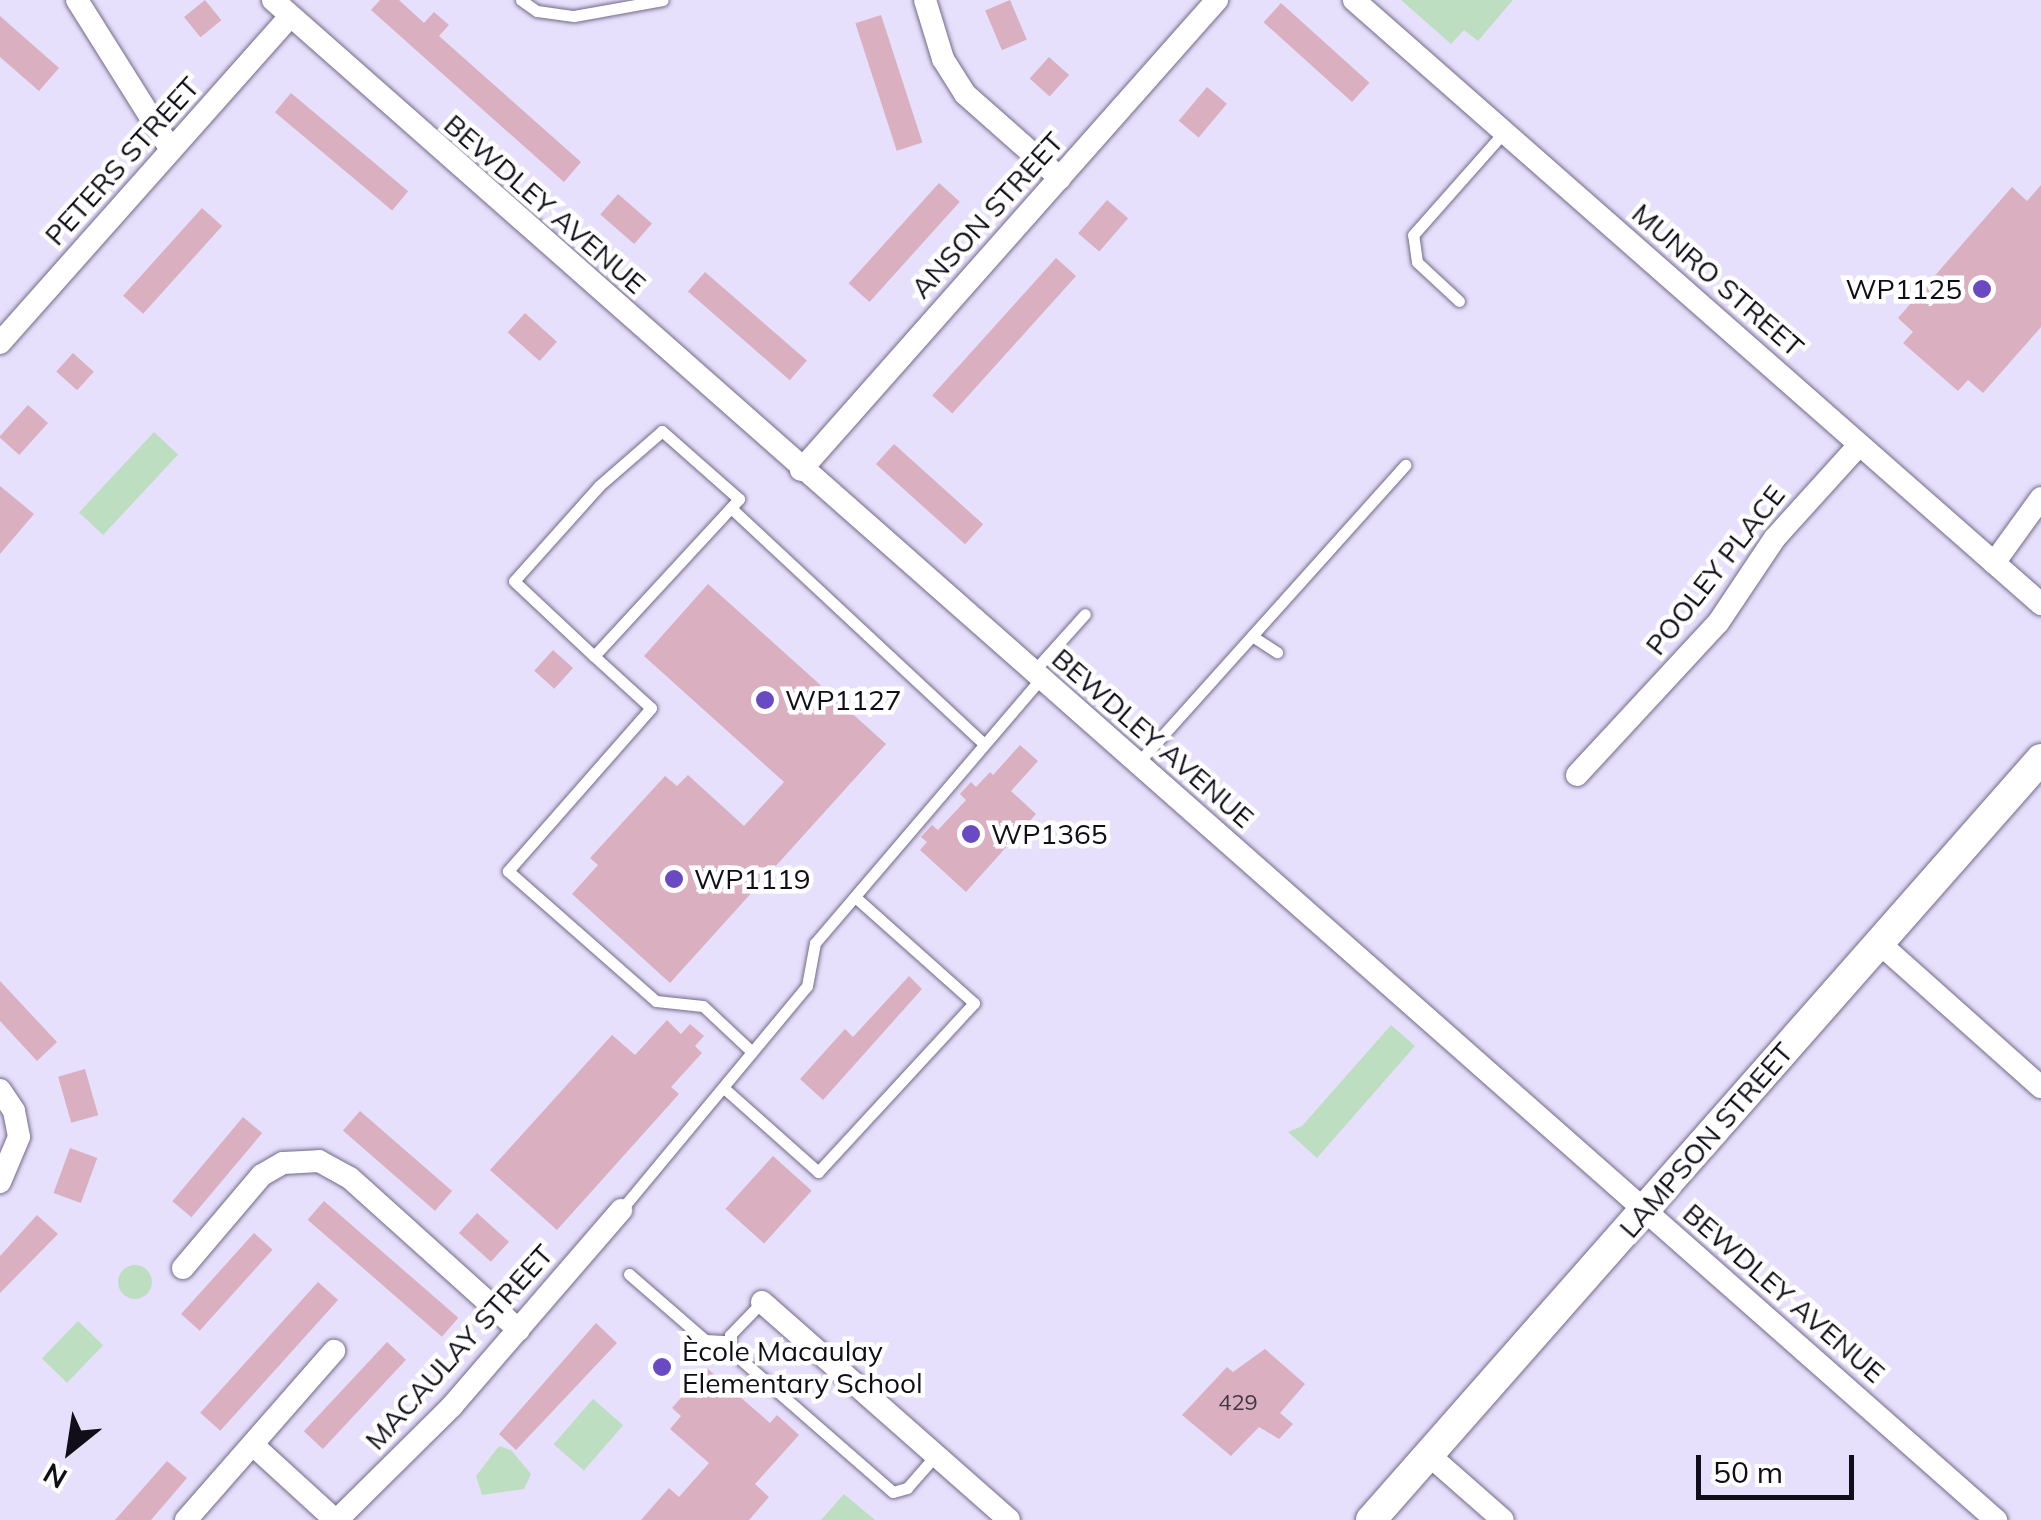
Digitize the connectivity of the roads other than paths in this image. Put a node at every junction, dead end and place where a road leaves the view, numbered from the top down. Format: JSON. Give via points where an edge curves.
{"nodes":[{"id":1,"x":77,"y":0,"type":"edge"},
{"id":2,"x":272,"y":0,"type":"edge"},
{"id":3,"x":521,"y":0,"type":"edge"},
{"id":4,"x":663,"y":0,"type":"edge"},
{"id":5,"x":925,"y":0,"type":"edge"},
{"id":6,"x":1217,"y":0,"type":"edge"},
{"id":7,"x":1354,"y":0,"type":"edge"},
{"id":8,"x":289,"y":18,"type":"junction"},
{"id":9,"x":1504,"y":132,"type":"junction"},
{"id":10,"x":171,"y":150,"type":"junction"},
{"id":11,"x":1060,"y":178,"type":"junction"},
{"id":12,"x":1459,"y":301,"type":"dead end"},
{"id":13,"x":0,"y":343,"type":"edge"},
{"id":14,"x":1858,"y":444,"type":"junction"},
{"id":15,"x":1405,"y":465,"type":"dead end"},
{"id":16,"x":801,"y":470,"type":"junction"},
{"id":17,"x":2041,"y":498,"type":"edge"},
{"id":18,"x":730,"y":508,"type":"junction"},
{"id":19,"x":1994,"y":564,"type":"junction"},
{"id":20,"x":2041,"y":604,"type":"edge"},
{"id":21,"x":1085,"y":614,"type":"dead end"},
{"id":22,"x":1252,"y":636,"type":"junction"},
{"id":23,"x":1277,"y":652,"type":"dead end"},
{"id":24,"x":594,"y":656,"type":"junction"},
{"id":25,"x":1036,"y":676,"type":"junction"},
{"id":26,"x":981,"y":741,"type":"junction"},
{"id":27,"x":2041,"y":759,"type":"edge"},
{"id":28,"x":1137,"y":764,"type":"junction"},
{"id":29,"x":1577,"y":775,"type":"dead end"},
{"id":30,"x":855,"y":897,"type":"junction"},
{"id":31,"x":1878,"y":942,"type":"junction"},
{"id":32,"x":752,"y":1052,"type":"junction"},
{"id":33,"x":2041,"y":1087,"type":"edge"},
{"id":34,"x":725,"y":1089,"type":"junction"},
{"id":35,"x":0,"y":1090,"type":"edge"},
{"id":36,"x":0,"y":1182,"type":"edge"},
{"id":37,"x":621,"y":1210,"type":"joint"},
{"id":38,"x":1645,"y":1210,"type":"junction"},
{"id":39,"x":182,"y":1268,"type":"dead end"},
{"id":40,"x":630,"y":1274,"type":"dead end"},
{"id":41,"x":762,"y":1302,"type":"joint"},
{"id":42,"x":518,"y":1330,"type":"junction"},
{"id":43,"x":727,"y":1341,"type":"junction"},
{"id":44,"x":334,"y":1351,"type":"dead end"},
{"id":45,"x":253,"y":1445,"type":"junction"},
{"id":46,"x":1428,"y":1455,"type":"junction"},
{"id":47,"x":936,"y":1456,"type":"junction"},
{"id":48,"x":186,"y":1520,"type":"edge"},
{"id":49,"x":336,"y":1520,"type":"edge"},
{"id":50,"x":1009,"y":1520,"type":"edge"},
{"id":51,"x":1371,"y":1520,"type":"edge"},
{"id":52,"x":1503,"y":1520,"type":"edge"},
{"id":53,"x":1996,"y":1520,"type":"edge"}],
"edges":[{"from":1,"to":10,"type":"street"},
{"from":2,"to":8,"type":"street","name":"BEWDLEY AVENUE"},
{"from":3,"to":4,"type":"lane","via":[[536,11],[574,16]]},
{"from":5,"to":11,"type":"street","via":[[938,48],[965,94]]},
{"from":6,"to":11,"type":"street","name":"ANSON STREET"},
{"from":7,"to":9,"type":"street","name":"MUNRO STREET"},
{"from":8,"to":10,"type":"street","name":"PETERS STREET"},
{"from":8,"to":16,"type":"street","name":"BEWDLEY AVENUE"},
{"from":9,"to":12,"type":"lane","via":[[1412,235],[1416,262]]},
{"from":9,"to":14,"type":"street","name":"MUNRO STREET"},
{"from":10,"to":13,"type":"street","name":"PETERS STREET"},
{"from":11,"to":16,"type":"street","name":"ANSON STREET"},
{"from":14,"to":19,"type":"street","name":"MUNRO STREET"},
{"from":14,"to":29,"type":"street","name":"POOLEY PLACE","via":[[1775,538],[1718,623]]},
{"from":15,"to":22,"type":"lane"},
{"from":16,"to":25,"type":"street","name":"BEWDLEY AVENUE"},
{"from":17,"to":19,"type":"street"},
{"from":18,"to":24,"type":"lane"},
{"from":18,"to":24,"type":"lane","via":[[739,499],[662,431],[599,486],[514,581]]},
{"from":18,"to":26,"type":"lane"},
{"from":19,"to":20,"type":"street","name":"MUNRO STREET"},
{"from":21,"to":25,"type":"lane"},
{"from":22,"to":23,"type":"lane"},
{"from":22,"to":28,"type":"lane"},
{"from":24,"to":32,"type":"lane","via":[[651,708],[508,871],[656,1001],[702,1006]]},
{"from":25,"to":26,"type":"lane"},
{"from":25,"to":28,"type":"street","name":"BEWDLEY AVENUE"},
{"from":26,"to":30,"type":"lane"},
{"from":27,"to":31,"type":"street","name":"LAMPSON STREET"},
{"from":28,"to":38,"type":"street","name":"BEWDLEY AVENUE"},
{"from":30,"to":32,"type":"lane","via":[[815,943],[807,986]]},
{"from":30,"to":34,"type":"lane","via":[[974,1003],[818,1172]]},
{"from":31,"to":33,"type":"street"},
{"from":31,"to":38,"type":"street","name":"LAMPSON STREET"},
{"from":32,"to":34,"type":"lane"},
{"from":34,"to":37,"type":"lane"},
{"from":35,"to":36,"type":"street","via":[[14,1111],[19,1137]]},
{"from":37,"to":42,"type":"street","name":"MACAULAY STREET"},
{"from":38,"to":46,"type":"street","name":"LAMPSON STREET"},
{"from":38,"to":53,"type":"street","name":"BEWDLEY AVENUE"},
{"from":39,"to":42,"type":"street","via":[[262,1175],[284,1163],[320,1161],[350,1178]]},
{"from":40,"to":43,"type":"lane","via":[[705,1340]]},
{"from":41,"to":43,"type":"lane"},
{"from":41,"to":47,"type":"street"},
{"from":42,"to":49,"type":"street","name":"MACAULAY STREET"},
{"from":43,"to":47,"type":"lane","via":[[892,1492],[907,1488]]},
{"from":44,"to":45,"type":"street"},
{"from":45,"to":48,"type":"street"},
{"from":45,"to":49,"type":"street"},
{"from":46,"to":51,"type":"street","name":"LAMPSON STREET"},
{"from":46,"to":52,"type":"street"},
{"from":47,"to":50,"type":"street"}]}
